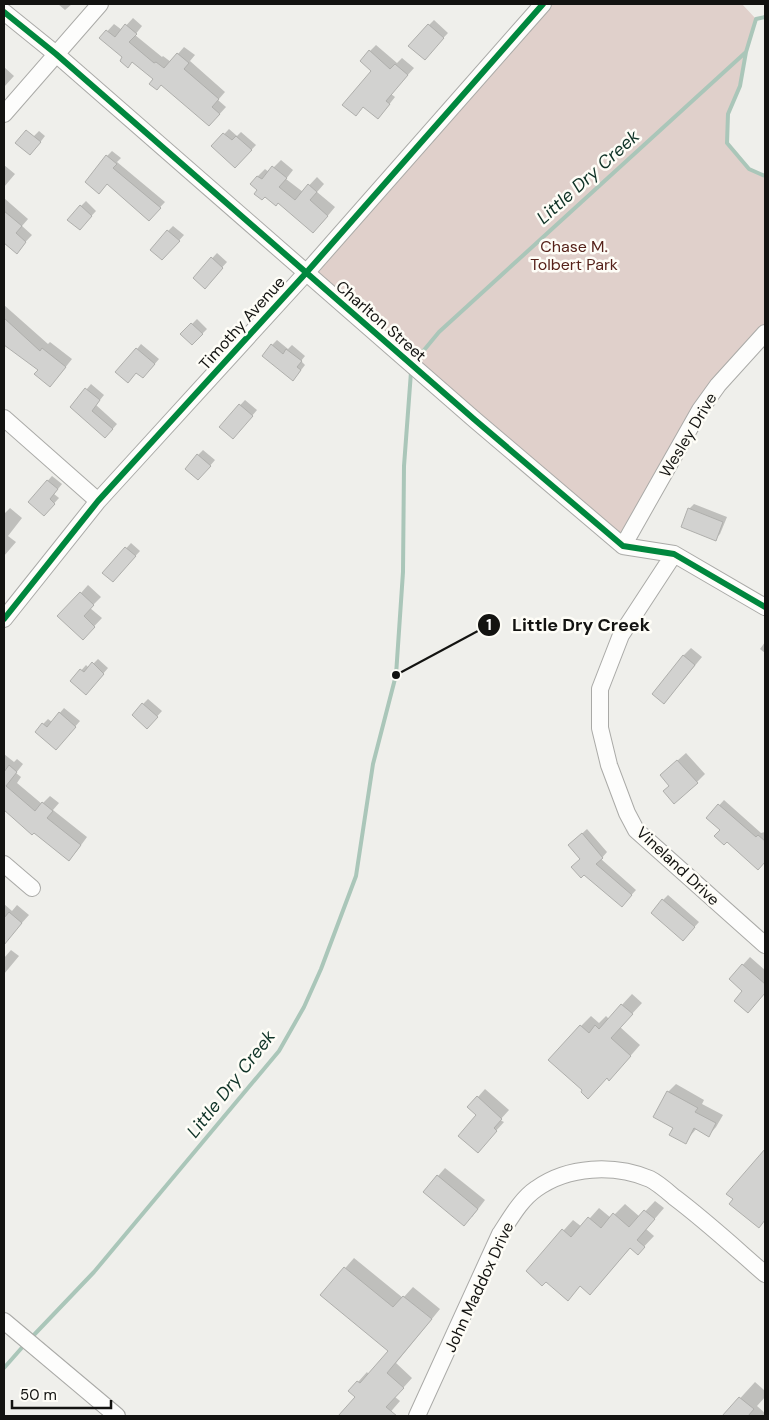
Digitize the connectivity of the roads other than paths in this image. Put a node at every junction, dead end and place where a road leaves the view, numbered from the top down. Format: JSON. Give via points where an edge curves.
{"nodes":[{"id":1,"x":100,"y":4,"type":"edge"},
{"id":2,"x":543,"y":4,"type":"edge"},
{"id":3,"x":4,"y":12,"type":"edge"},
{"id":4,"x":56,"y":54,"type":"junction"},
{"id":5,"x":4,"y":114,"type":"edge"},
{"id":6,"x":306,"y":274,"type":"junction"},
{"id":7,"x":765,"y":333,"type":"edge"},
{"id":8,"x":4,"y":418,"type":"edge"},
{"id":9,"x":98,"y":501,"type":"junction"},
{"id":10,"x":624,"y":546,"type":"junction"},
{"id":11,"x":674,"y":554,"type":"junction"},
{"id":12,"x":765,"y":607,"type":"edge"},
{"id":13,"x":4,"y":619,"type":"edge"},
{"id":14,"x":4,"y":864,"type":"edge"},
{"id":15,"x":32,"y":888,"type":"dead end"},
{"id":16,"x":765,"y":945,"type":"edge"},
{"id":17,"x":765,"y":1274,"type":"edge"},
{"id":18,"x":4,"y":1321,"type":"edge"},
{"id":19,"x":117,"y":1416,"type":"edge"},
{"id":20,"x":417,"y":1416,"type":"edge"}],
"edges":[{"from":1,"to":4,"type":"street"},
{"from":2,"to":6,"type":"street","name":"Timothy Avenue"},
{"from":3,"to":4,"type":"street","name":"Charlton Street"},
{"from":4,"to":5,"type":"street"},
{"from":4,"to":6,"type":"street","name":"Charlton Street"},
{"from":6,"to":9,"type":"street","name":"Timothy Avenue"},
{"from":6,"to":10,"type":"street","name":"Charlton Street"},
{"from":7,"to":10,"type":"street","name":"Wesley Drive","via":[[700,410]]},
{"from":8,"to":9,"type":"street"},
{"from":9,"to":13,"type":"street","name":"Timothy Avenue"},
{"from":10,"to":11,"type":"street"},
{"from":11,"to":12,"type":"street"},
{"from":11,"to":16,"type":"street","name":"Vineland Drive","via":[[621,635],[600,689],[600,728],[626,813],[636,830]]},
{"from":14,"to":15,"type":"street"},
{"from":17,"to":20,"type":"street","name":"John Maddox Drive","via":[[652,1180],[614,1170],[589,1170],[557,1179],[536,1189],[500,1234]]},
{"from":18,"to":19,"type":"street"}]}
